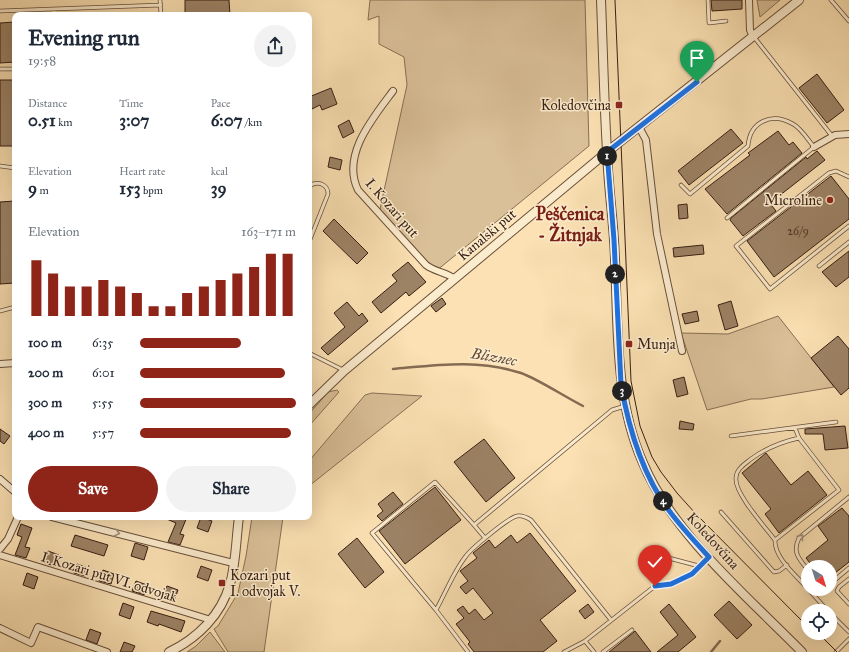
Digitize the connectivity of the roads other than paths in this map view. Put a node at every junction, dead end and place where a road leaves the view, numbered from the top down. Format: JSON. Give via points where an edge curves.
{"nodes":[{"id":1,"x":160,"y":0,"type":"edge"},
{"id":2,"x":601,"y":0,"type":"edge"},
{"id":3,"x":708,"y":0,"type":"edge"},
{"id":4,"x":749,"y":0,"type":"edge"},
{"id":5,"x":799,"y":0,"type":"edge"},
{"id":6,"x":831,"y":0,"type":"edge"},
{"id":7,"x":160,"y":5,"type":"junction"},
{"id":8,"x":54,"y":9,"type":"joint"},
{"id":9,"x":0,"y":11,"type":"edge"},
{"id":10,"x":161,"y":12,"type":"edge"},
{"id":11,"x":726,"y":22,"type":"dead end"},
{"id":12,"x":849,"y":22,"type":"edge"},
{"id":13,"x":753,"y":37,"type":"junction"},
{"id":14,"x":0,"y":69,"type":"edge"},
{"id":15,"x":12,"y":69,"type":"edge"},
{"id":16,"x":393,"y":91,"type":"dead end"},
{"id":17,"x":639,"y":127,"type":"junction"},
{"id":18,"x":849,"y":134,"type":"edge"},
{"id":19,"x":832,"y":136,"type":"junction"},
{"id":20,"x":814,"y":147,"type":"junction"},
{"id":21,"x":607,"y":152,"type":"junction"},
{"id":22,"x":0,"y":166,"type":"edge"},
{"id":23,"x":12,"y":168,"type":"edge"},
{"id":24,"x":849,"y":176,"type":"edge"},
{"id":25,"x":682,"y":184,"type":"dead end"},
{"id":26,"x":312,"y":185,"type":"edge"},
{"id":27,"x":727,"y":218,"type":"dead end"},
{"id":28,"x":849,"y":226,"type":"edge"},
{"id":29,"x":312,"y":234,"type":"edge"},
{"id":30,"x":849,"y":242,"type":"edge"},
{"id":31,"x":819,"y":266,"type":"dead end"},
{"id":32,"x":455,"y":279,"type":"junction"},
{"id":33,"x":12,"y":308,"type":"edge"},
{"id":34,"x":0,"y":311,"type":"edge"},
{"id":35,"x":682,"y":351,"type":"dead end"},
{"id":36,"x":312,"y":354,"type":"edge"},
{"id":37,"x":12,"y":363,"type":"edge"},
{"id":38,"x":0,"y":364,"type":"edge"},
{"id":39,"x":344,"y":370,"type":"junction"},
{"id":40,"x":312,"y":402,"type":"edge"},
{"id":41,"x":625,"y":406,"type":"junction"},
{"id":42,"x":836,"y":422,"type":"dead end"},
{"id":43,"x":795,"y":428,"type":"junction"},
{"id":44,"x":731,"y":436,"type":"dead end"},
{"id":45,"x":799,"y":438,"type":"junction"},
{"id":46,"x":0,"y":479,"type":"edge"},
{"id":47,"x":12,"y":489,"type":"edge"},
{"id":48,"x":849,"y":498,"type":"edge"},
{"id":49,"x":721,"y":512,"type":"dead end"},
{"id":50,"x":16,"y":520,"type":"edge"},
{"id":51,"x":64,"y":520,"type":"edge"},
{"id":52,"x":239,"y":520,"type":"edge"},
{"id":53,"x":474,"y":525,"type":"junction"},
{"id":54,"x":485,"y":538,"type":"junction"},
{"id":55,"x":775,"y":540,"type":"junction"},
{"id":56,"x":1,"y":547,"type":"edge"},
{"id":57,"x":0,"y":555,"type":"edge"},
{"id":58,"x":661,"y":556,"type":"dead end"},
{"id":59,"x":709,"y":557,"type":"junction"},
{"id":60,"x":802,"y":560,"type":"edge"},
{"id":61,"x":233,"y":563,"type":"junction"},
{"id":62,"x":786,"y":565,"type":"junction"},
{"id":63,"x":699,"y":566,"type":"junction"},
{"id":64,"x":849,"y":568,"type":"edge"},
{"id":65,"x":837,"y":579,"type":"edge"},
{"id":66,"x":849,"y":579,"type":"edge"},
{"id":67,"x":801,"y":581,"type":"edge"},
{"id":68,"x":837,"y":591,"type":"joint"},
{"id":69,"x":814,"y":596,"type":"edge"},
{"id":70,"x":822,"y":604,"type":"edge"},
{"id":71,"x":849,"y":604,"type":"edge"},
{"id":72,"x":436,"y":610,"type":"junction"},
{"id":73,"x":211,"y":620,"type":"junction"},
{"id":74,"x":611,"y":620,"type":"junction"},
{"id":75,"x":837,"y":620,"type":"edge"},
{"id":76,"x":0,"y":628,"type":"edge"},
{"id":77,"x":632,"y":630,"type":"dead end"},
{"id":78,"x":849,"y":632,"type":"edge"},
{"id":79,"x":849,"y":639,"type":"edge"},
{"id":80,"x":585,"y":641,"type":"junction"},
{"id":81,"x":107,"y":652,"type":"edge"},
{"id":82,"x":169,"y":652,"type":"edge"},
{"id":83,"x":468,"y":652,"type":"edge"},
{"id":84,"x":564,"y":652,"type":"edge"},
{"id":85,"x":594,"y":652,"type":"edge"},
{"id":86,"x":603,"y":652,"type":"edge"},
{"id":87,"x":802,"y":652,"type":"edge"},
{"id":88,"x":836,"y":652,"type":"edge"}],
"edges":[{"from":1,"to":7,"type":"lane"},
{"from":2,"to":21,"type":"street","name":"Koledovčina"},
{"from":3,"to":11,"type":"lane","via":[[709,23]]},
{"from":4,"to":13,"type":"street","via":[[750,30]]},
{"from":5,"to":13,"type":"street","name":"Kanalski put"},
{"from":6,"to":12,"type":"lane"},
{"from":7,"to":8,"type":"lane"},
{"from":7,"to":10,"type":"lane"},
{"from":8,"to":9,"type":"lane"},
{"from":13,"to":17,"type":"street","name":"Kanalski put"},
{"from":13,"to":19,"type":"lane"},
{"from":14,"to":15,"type":"lane"},
{"from":16,"to":32,"type":"street","name":"I. Kozari put","via":[[360,143],[354,158],[354,181],[358,190],[426,265],[432,270],[450,274]]},
{"from":17,"to":21,"type":"street","name":"Kanalski put"},
{"from":17,"to":35,"type":"street","via":[[646,140],[657,234]]},
{"from":18,"to":19,"type":"street"},
{"from":19,"to":20,"type":"street"},
{"from":20,"to":25,"type":"lane","via":[[794,124],[778,118],[762,121],[749,136],[748,146],[690,194]]},
{"from":20,"to":27,"type":"lane"},
{"from":21,"to":32,"type":"street","name":"Kanalski put"},
{"from":21,"to":41,"type":"street","name":"Koledovčina","via":[[621,384]]},
{"from":22,"to":23,"type":"lane"},
{"from":24,"to":28,"type":"lane","via":[[836,171],[829,173],[736,246],[770,289]]},
{"from":26,"to":29,"type":"lane","via":[[322,184],[328,194]]},
{"from":30,"to":31,"type":"lane"},
{"from":32,"to":39,"type":"street","name":"Kanalski put"},
{"from":33,"to":34,"type":"lane"},
{"from":36,"to":39,"type":"lane"},
{"from":37,"to":38,"type":"street"},
{"from":39,"to":40,"type":"street","name":"Kanalski put"},
{"from":41,"to":53,"type":"lane","via":[[612,410]]},
{"from":41,"to":59,"type":"street","name":"Koledovčina","via":[[643,464],[661,498],[673,517]]},
{"from":42,"to":43,"type":"lane"},
{"from":43,"to":44,"type":"lane"},
{"from":43,"to":45,"type":"lane"},
{"from":45,"to":55,"type":"lane","via":[[839,490]]},
{"from":45,"to":55,"type":"lane","via":[[779,442],[761,452],[738,470],[735,478],[740,492]]},
{"from":46,"to":47,"type":"street"},
{"from":60,"to":48,"type":"lane","one_way":true,"via":[[795,550],[799,538]]},
{"from":49,"to":62,"type":"lane","via":[[774,572]]},
{"from":50,"to":56,"type":"street"},
{"from":51,"to":61,"type":"street","one_way":true},
{"from":52,"to":61,"type":"street"},
{"from":53,"to":54,"type":"lane"},
{"from":53,"to":72,"type":"lane","via":[[436,482],[372,533]]},
{"from":54,"to":72,"type":"lane","via":[[466,556]]},
{"from":54,"to":74,"type":"lane","via":[[512,518],[525,516]]},
{"from":55,"to":62,"type":"lane","via":[[775,547]]},
{"from":57,"to":73,"type":"street","name":"I. Kozari put VI. odvojak"},
{"from":58,"to":63,"type":"lane"},
{"from":59,"to":63,"type":"lane"},
{"from":59,"to":87,"type":"street","name":"Koledovčina"},
{"from":61,"to":73,"type":"street","via":[[224,599]]},
{"from":62,"to":67,"type":"lane"},
{"from":63,"to":74,"type":"lane","via":[[692,574],[671,584],[655,586]]},
{"from":64,"to":65,"type":"lane"},
{"from":66,"to":68,"type":"lane"},
{"from":68,"to":71,"type":"lane"},
{"from":69,"to":70,"type":"lane"},
{"from":72,"to":83,"type":"lane"},
{"from":73,"to":82,"type":"street","via":[[192,639]]},
{"from":74,"to":80,"type":"lane"},
{"from":75,"to":78,"type":"lane"},
{"from":76,"to":81,"type":"street","via":[[31,643],[38,627]]},
{"from":77,"to":86,"type":"lane"},
{"from":79,"to":88,"type":"lane"},
{"from":80,"to":84,"type":"lane"},
{"from":80,"to":85,"type":"lane"}]}
